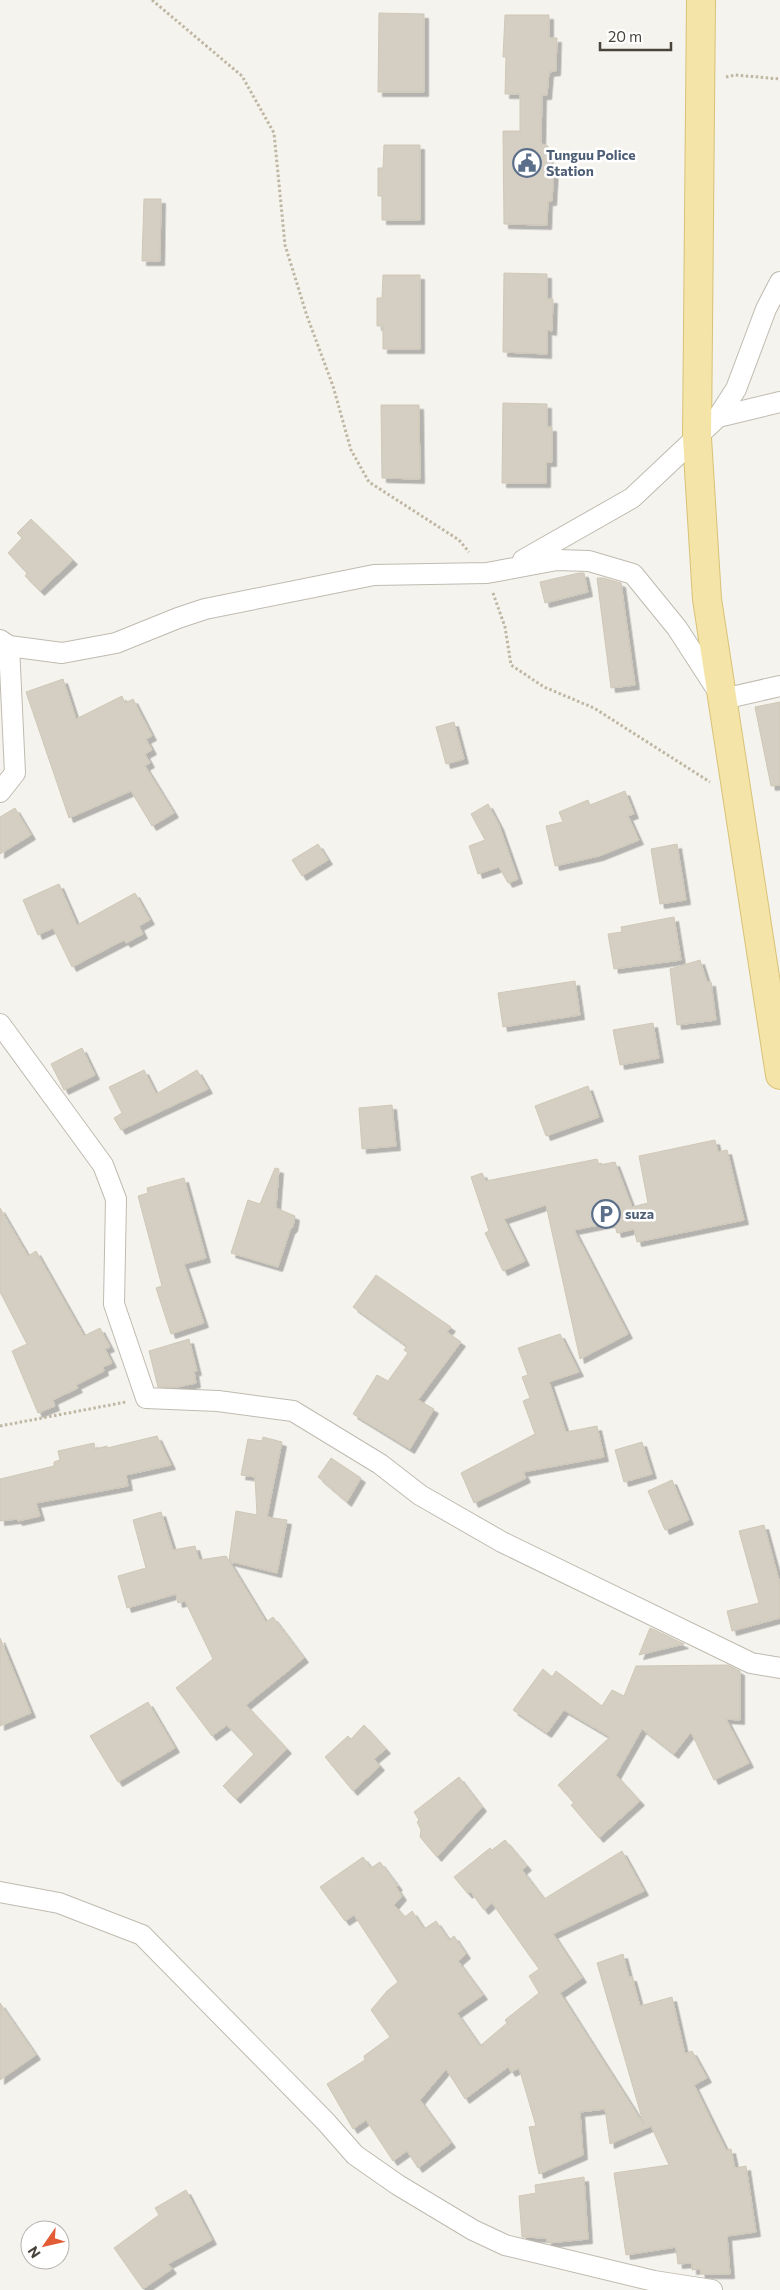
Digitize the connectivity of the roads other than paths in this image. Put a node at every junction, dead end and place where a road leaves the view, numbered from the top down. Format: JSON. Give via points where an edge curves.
{"nodes":[{"id":1,"x":701,"y":0,"type":"edge"},
{"id":2,"x":780,"y":282,"type":"edge"},
{"id":3,"x":780,"y":402,"type":"edge"},
{"id":4,"x":718,"y":417,"type":"junction"},
{"id":5,"x":697,"y":438,"type":"junction"},
{"id":6,"x":487,"y":573,"type":"junction"},
{"id":7,"x":4,"y":643,"type":"edge"},
{"id":8,"x":780,"y":686,"type":"edge"},
{"id":9,"x":722,"y":699,"type":"junction"},
{"id":10,"x":0,"y":792,"type":"edge"},
{"id":11,"x":0,"y":1024,"type":"edge"},
{"id":12,"x":780,"y":1075,"type":"edge"},
{"id":13,"x":780,"y":1668,"type":"edge"},
{"id":14,"x":0,"y":1892,"type":"edge"},
{"id":15,"x":650,"y":2286,"type":"edge"},
{"id":16,"x":712,"y":2290,"type":"edge"}],
"edges":[{"from":1,"to":5,"type":"main road"},
{"from":2,"to":4,"type":"street","via":[[766,308],[736,389]]},
{"from":3,"to":4,"type":"street"},
{"from":4,"to":5,"type":"street"},
{"from":5,"to":6,"type":"street","via":[[632,498],[528,558]]},
{"from":5,"to":9,"type":"main road","via":[[707,599]]},
{"from":6,"to":7,"type":"street","via":[[374,575],[206,609],[116,643],[62,653]]},
{"from":6,"to":9,"type":"street","via":[[557,560],[589,560],[633,574],[676,628]]},
{"from":7,"to":10,"type":"street","via":[[15,773]]},
{"from":8,"to":9,"type":"street"},
{"from":9,"to":12,"type":"main road"},
{"from":11,"to":13,"type":"street","via":[[103,1165],[116,1199],[114,1304],[146,1398],[218,1401],[293,1411],[380,1464],[420,1495],[502,1542],[751,1663]]},
{"from":14,"to":15,"type":"street","via":[[59,1903],[142,1936],[326,2122],[355,2156],[398,2185],[473,2230],[505,2245]]},
{"from":15,"to":16,"type":"street"}]}
